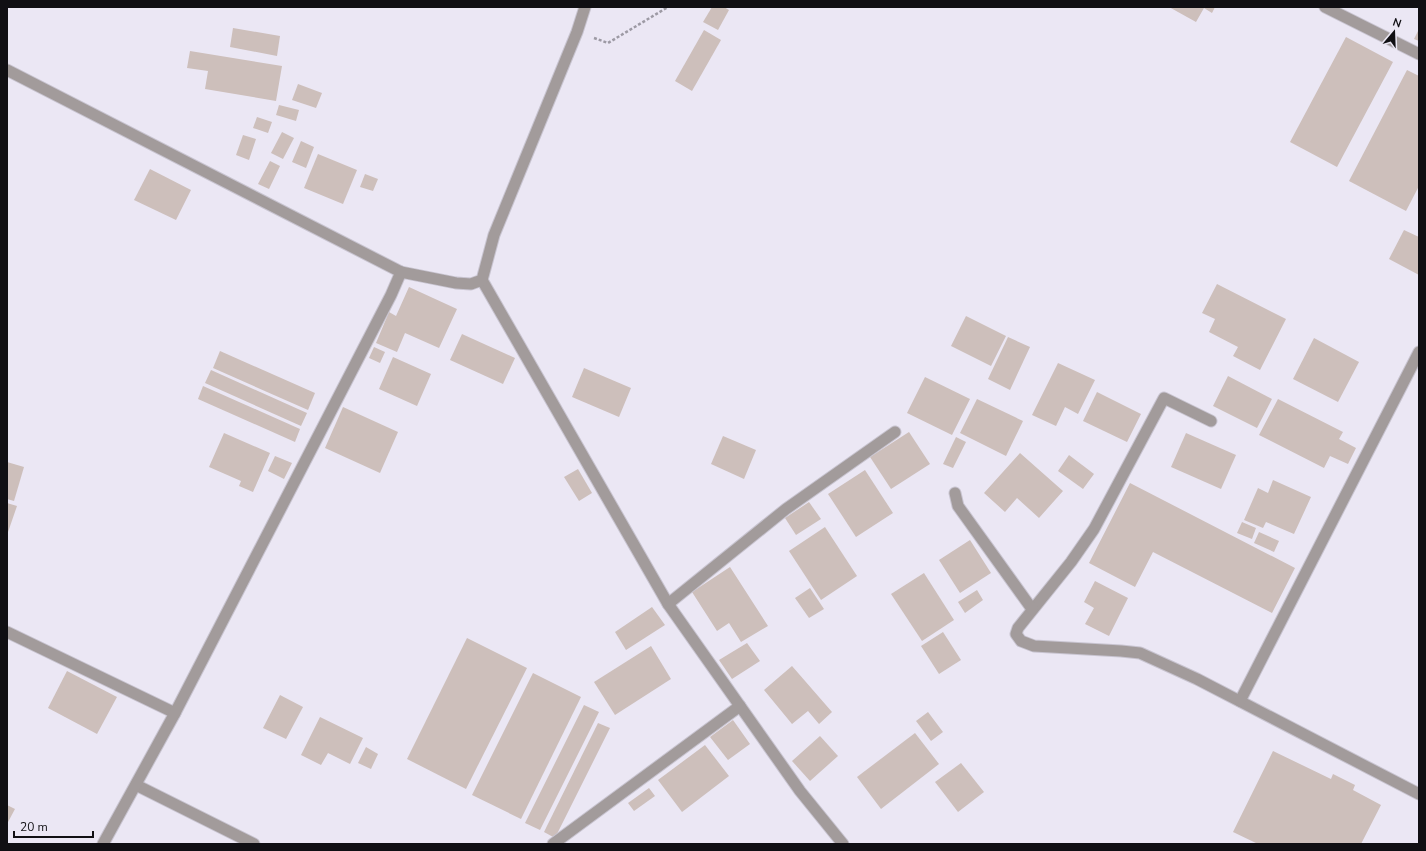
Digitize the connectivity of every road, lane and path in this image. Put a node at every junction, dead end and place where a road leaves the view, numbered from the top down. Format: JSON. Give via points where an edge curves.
{"nodes":[{"id":1,"x":585,"y":7,"type":"edge"},
{"id":2,"x":668,"y":7,"type":"edge"},
{"id":3,"x":1325,"y":7,"type":"edge"},
{"id":4,"x":577,"y":32,"type":"junction"},
{"id":5,"x":1419,"y":54,"type":"edge"},
{"id":6,"x":7,"y":70,"type":"edge"},
{"id":7,"x":401,"y":272,"type":"junction"},
{"id":8,"x":482,"y":280,"type":"junction"},
{"id":9,"x":1419,"y":352,"type":"edge"},
{"id":10,"x":1211,"y":421,"type":"dead end"},
{"id":11,"x":895,"y":432,"type":"dead end"},
{"id":12,"x":955,"y":493,"type":"dead end"},
{"id":13,"x":668,"y":604,"type":"junction"},
{"id":14,"x":1032,"y":609,"type":"junction"},
{"id":15,"x":7,"y":632,"type":"edge"},
{"id":16,"x":1240,"y":701,"type":"junction"},
{"id":17,"x":740,"y":706,"type":"junction"},
{"id":18,"x":175,"y":713,"type":"junction"},
{"id":19,"x":136,"y":784,"type":"junction"},
{"id":20,"x":1419,"y":794,"type":"edge"},
{"id":21,"x":103,"y":844,"type":"edge"},
{"id":22,"x":254,"y":844,"type":"edge"},
{"id":23,"x":553,"y":844,"type":"edge"},
{"id":24,"x":843,"y":844,"type":"edge"}],
"edges":[{"from":1,"to":4,"type":"street"},
{"from":2,"to":4,"type":"path","via":[[608,43]]},
{"from":3,"to":5,"type":"street"},
{"from":4,"to":8,"type":"street","via":[[494,235]]},
{"from":6,"to":7,"type":"street"},
{"from":7,"to":8,"type":"street","via":[[456,283],[471,284]]},
{"from":7,"to":18,"type":"street"},
{"from":8,"to":13,"type":"street"},
{"from":9,"to":16,"type":"street"},
{"from":10,"to":14,"type":"street","via":[[1164,398],[1094,529],[1071,562]]},
{"from":11,"to":13,"type":"street","via":[[786,510]]},
{"from":12,"to":14,"type":"street","via":[[958,506]]},
{"from":13,"to":17,"type":"street"},
{"from":14,"to":16,"type":"street","via":[[1018,628],[1016,634],[1021,641],[1034,646],[1140,653]]},
{"from":15,"to":18,"type":"street"},
{"from":16,"to":20,"type":"street"},
{"from":17,"to":23,"type":"street"},
{"from":17,"to":24,"type":"street","via":[[800,791]]},
{"from":18,"to":19,"type":"street"},
{"from":19,"to":21,"type":"street"},
{"from":19,"to":22,"type":"street"}]}
